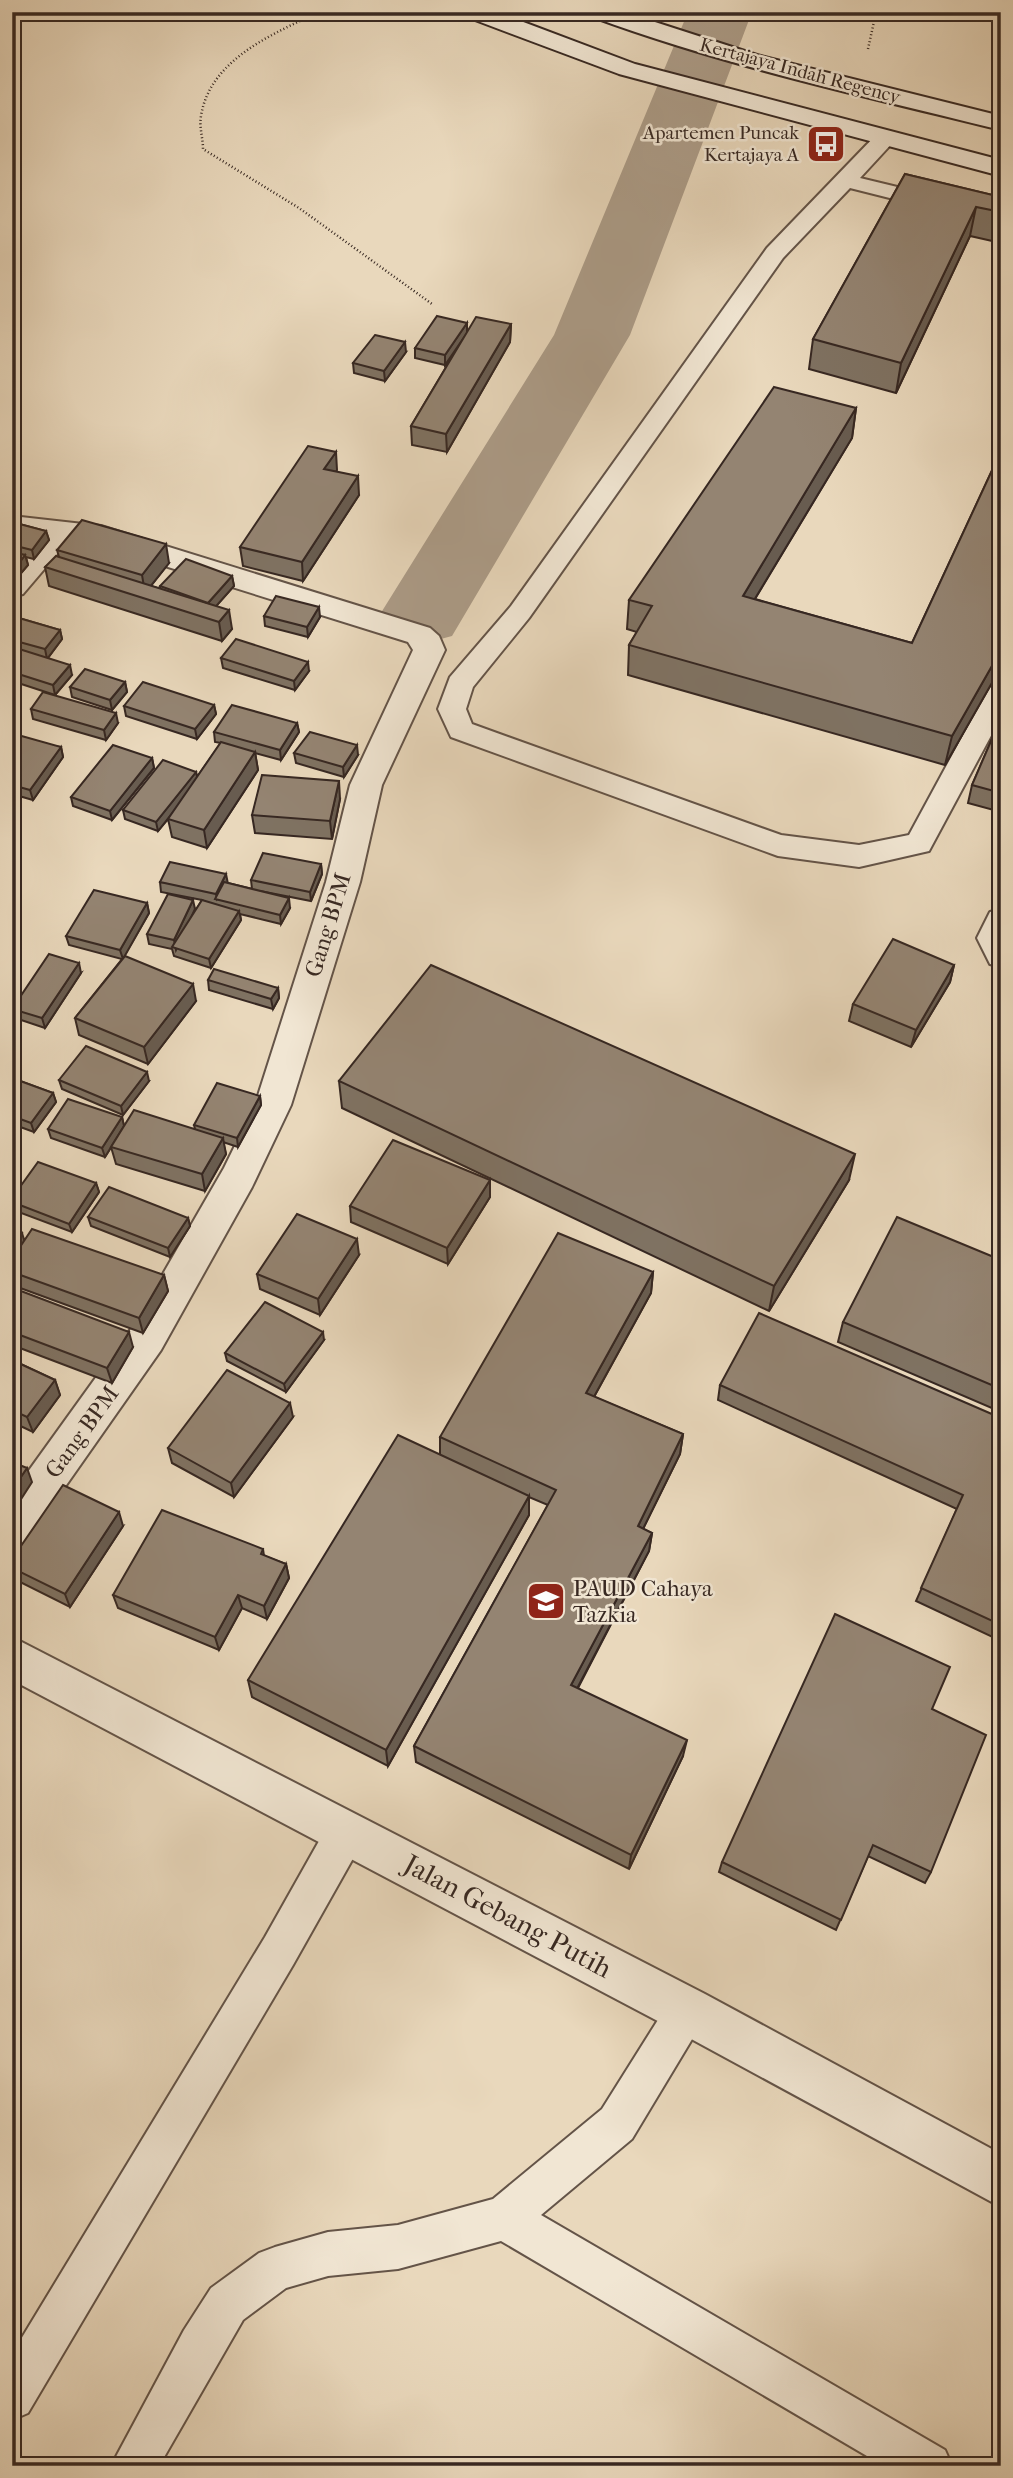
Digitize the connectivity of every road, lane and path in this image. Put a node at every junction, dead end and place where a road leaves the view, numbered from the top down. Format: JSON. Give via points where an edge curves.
{"nodes":[{"id":1,"x":319,"y":12,"type":"edge"},
{"id":2,"x":475,"y":12,"type":"edge"},
{"id":3,"x":601,"y":12,"type":"edge"},
{"id":4,"x":1001,"y":123,"type":"edge"},
{"id":5,"x":885,"y":139,"type":"junction"},
{"id":6,"x":1001,"y":168,"type":"edge"},
{"id":7,"x":846,"y":181,"type":"junction"},
{"id":8,"x":1001,"y":219,"type":"edge"},
{"id":9,"x":432,"y":304,"type":"dead end"},
{"id":10,"x":12,"y":525,"type":"edge"},
{"id":11,"x":62,"y":529,"type":"junction"},
{"id":12,"x":12,"y":587,"type":"edge"},
{"id":13,"x":1001,"y":691,"type":"edge"},
{"id":14,"x":1001,"y":920,"type":"edge"},
{"id":15,"x":1001,"y":956,"type":"edge"},
{"id":16,"x":12,"y":1528,"type":"edge"},
{"id":17,"x":12,"y":1657,"type":"edge"},
{"id":18,"x":346,"y":1832,"type":"junction"},
{"id":19,"x":688,"y":2011,"type":"junction"},
{"id":20,"x":1001,"y":2182,"type":"edge"},
{"id":21,"x":504,"y":2218,"type":"junction"},
{"id":22,"x":12,"y":2397,"type":"edge"},
{"id":23,"x":134,"y":2466,"type":"edge"},
{"id":24,"x":929,"y":2466,"type":"edge"}],
"edges":[{"from":1,"to":9,"type":"path","via":[[252,44],[215,80],[201,116],[203,149],[299,208]]},
{"from":2,"to":5,"type":"street","name":"Kertajaya Indah Regency","via":[[627,69]]},
{"from":3,"to":4,"type":"street","name":"Kertajaya Indah Regency","via":[[736,56]]},
{"from":5,"to":6,"type":"street","name":"Kertajaya Indah Regency"},
{"from":5,"to":7,"type":"lane"},
{"from":7,"to":8,"type":"lane"},
{"from":7,"to":13,"type":"lane","via":[[775,253],[520,612],[460,684],[452,709],[461,730],[778,845],[859,856],[919,844]]},
{"from":10,"to":11,"type":"street"},
{"from":11,"to":12,"type":"street"},
{"from":11,"to":16,"type":"street","name":"Gang BPM","via":[[90,533],[419,635],[429,650],[366,785],[343,881],[273,1105],[239,1176],[147,1338]]},
{"from":14,"to":15,"type":"lane","via":[[992,938]]},
{"from":17,"to":18,"type":"street","name":"Jalan Gebang Putih"},
{"from":18,"to":19,"type":"street","name":"Jalan Gebang Putih"},
{"from":18,"to":22,"type":"lane"},
{"from":19,"to":20,"type":"street","name":"Jalan Gebang Putih"},
{"from":19,"to":21,"type":"lane","via":[[617,2124]]},
{"from":21,"to":23,"type":"lane","via":[[398,2247],[328,2254],[275,2269],[227,2304]]},
{"from":21,"to":24,"type":"lane"}]}
